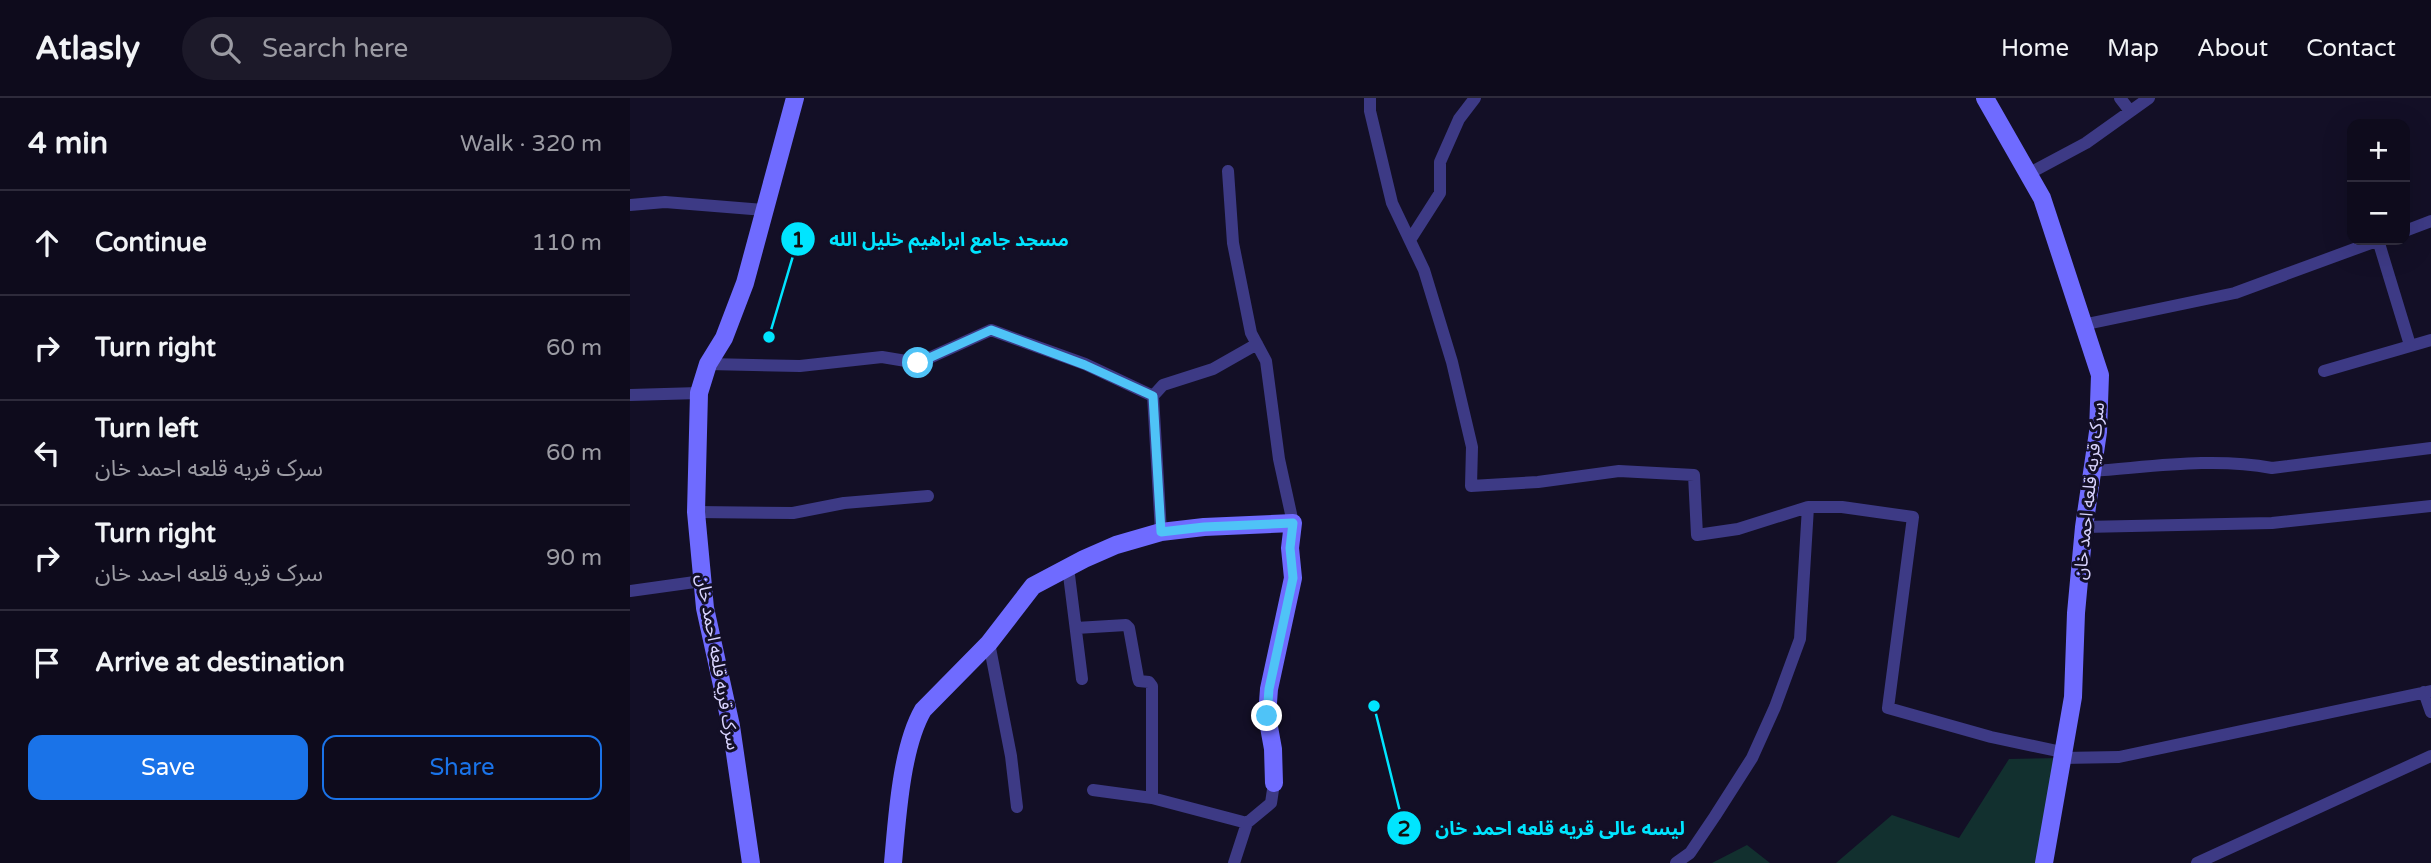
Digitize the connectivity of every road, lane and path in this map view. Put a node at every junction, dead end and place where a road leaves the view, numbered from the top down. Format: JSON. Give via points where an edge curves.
{"nodes":[{"id":1,"x":795,"y":98,"type":"edge"},
{"id":2,"x":1370,"y":98,"type":"edge"},
{"id":3,"x":1475,"y":98,"type":"edge"},
{"id":4,"x":1985,"y":98,"type":"edge"},
{"id":5,"x":2120,"y":98,"type":"edge"},
{"id":6,"x":2149,"y":98,"type":"edge"},
{"id":7,"x":2130,"y":111,"type":"junction"},
{"id":8,"x":1228,"y":171,"type":"dead end"},
{"id":9,"x":2028,"y":174,"type":"junction"},
{"id":10,"x":630,"y":205,"type":"edge"},
{"id":11,"x":765,"y":210,"type":"junction"},
{"id":12,"x":2431,"y":221,"type":"edge"},
{"id":13,"x":2410,"y":229,"type":"edge"},
{"id":14,"x":1410,"y":240,"type":"junction"},
{"id":15,"x":2365,"y":245,"type":"edge"},
{"id":16,"x":2380,"y":245,"type":"edge"},
{"id":17,"x":2082,"y":325,"type":"junction"},
{"id":18,"x":2431,"y":340,"type":"edge"},
{"id":19,"x":1257,"y":344,"type":"junction"},
{"id":20,"x":2410,"y":345,"type":"junction"},
{"id":21,"x":708,"y":364,"type":"junction"},
{"id":22,"x":2324,"y":371,"type":"dead end"},
{"id":23,"x":698,"y":393,"type":"junction"},
{"id":24,"x":630,"y":394,"type":"edge"},
{"id":25,"x":1153,"y":396,"type":"junction"},
{"id":26,"x":2431,"y":448,"type":"edge"},
{"id":27,"x":2092,"y":471,"type":"junction"},
{"id":28,"x":928,"y":496,"type":"dead end"},
{"id":29,"x":2431,"y":506,"type":"edge"},
{"id":30,"x":1808,"y":507,"type":"junction"},
{"id":31,"x":696,"y":512,"type":"junction"},
{"id":32,"x":1293,"y":523,"type":"junction"},
{"id":33,"x":2084,"y":527,"type":"junction"},
{"id":34,"x":1161,"y":532,"type":"junction"},
{"id":35,"x":1068,"y":567,"type":"junction"},
{"id":36,"x":702,"y":581,"type":"junction"},
{"id":37,"x":630,"y":591,"type":"edge"},
{"id":38,"x":1076,"y":628,"type":"junction"},
{"id":39,"x":989,"y":643,"type":"junction"},
{"id":40,"x":1082,"y":679,"type":"dead end"},
{"id":41,"x":2427,"y":691,"type":"edge"},
{"id":42,"x":2431,"y":712,"type":"edge"},
{"id":43,"x":2062,"y":755,"type":"junction"},
{"id":44,"x":2431,"y":756,"type":"edge"},
{"id":45,"x":1274,"y":783,"type":"joint"},
{"id":46,"x":1093,"y":790,"type":"dead end"},
{"id":47,"x":1152,"y":798,"type":"junction"},
{"id":48,"x":1017,"y":807,"type":"dead end"},
{"id":49,"x":1247,"y":823,"type":"junction"},
{"id":50,"x":751,"y":863,"type":"edge"},
{"id":51,"x":893,"y":863,"type":"edge"},
{"id":52,"x":1234,"y":863,"type":"edge"},
{"id":53,"x":1676,"y":863,"type":"edge"},
{"id":54,"x":2044,"y":863,"type":"edge"},
{"id":55,"x":2197,"y":863,"type":"edge"}],
"edges":[{"from":1,"to":11,"type":"street","name":"سرک قریه قلعه احمد خان"},
{"from":2,"to":14,"type":"street","via":[[1392,203]]},
{"from":3,"to":14,"type":"street","via":[[1459,119],[1440,162],[1440,193]]},
{"from":4,"to":9,"type":"street","name":"سرک قریه قلعه احمد خان"},
{"from":5,"to":7,"type":"street"},
{"from":6,"to":7,"type":"street"},
{"from":7,"to":9,"type":"street","via":[[2086,143]]},
{"from":8,"to":19,"type":"street","via":[[1233,243]]},
{"from":9,"to":17,"type":"street","name":"سرک قریه قلعه احمد خان","via":[[2042,198]]},
{"from":10,"to":11,"type":"street","via":[[665,202]]},
{"from":11,"to":21,"type":"street","name":"سرک قریه قلعه احمد خان","via":[[745,283]]},
{"from":12,"to":13,"type":"street"},
{"from":14,"to":30,"type":"street","via":[[1452,362],[1472,447],[1471,486],[1619,471],[1694,475],[1697,535],[1738,529]]},
{"from":15,"to":17,"type":"street","via":[[2235,293]]},
{"from":16,"to":20,"type":"street"},
{"from":17,"to":27,"type":"street","name":"سرک قریه قلعه احمد خان","via":[[2100,375]]},
{"from":18,"to":20,"type":"street"},
{"from":19,"to":25,"type":"street","via":[[1213,369],[1163,386]]},
{"from":19,"to":32,"type":"street","via":[[1266,361]]},
{"from":20,"to":22,"type":"street"},
{"from":21,"to":23,"type":"street","name":"سرک قریه قلعه احمد خان"},
{"from":21,"to":25,"type":"street","via":[[800,366],[882,357],[918,363],[991,330]]},
{"from":23,"to":24,"type":"street"},
{"from":23,"to":31,"type":"street","name":"سرک قریه قلعه احمد خان"},
{"from":25,"to":34,"type":"street"},
{"from":26,"to":27,"type":"street","via":[[2272,468],[2203,463]]},
{"from":27,"to":33,"type":"street","name":"سرک قریه قلعه احمد خان"},
{"from":28,"to":31,"type":"street","via":[[844,503],[793,513]]},
{"from":29,"to":33,"type":"street","via":[[2272,523]]},
{"from":30,"to":43,"type":"street","via":[[1913,517],[1888,708]]},
{"from":30,"to":53,"type":"street","via":[[1800,639],[1775,707],[1752,758],[1690,853]]},
{"from":31,"to":36,"type":"street","name":"سرک قریه قلعه احمد خان"},
{"from":32,"to":34,"type":"street"},
{"from":32,"to":45,"type":"street","via":[[1293,578],[1267,716]]},
{"from":33,"to":43,"type":"street","name":"سرک قریه قلعه احمد خان","via":[[2073,697]]},
{"from":34,"to":35,"type":"street","via":[[1116,545]]},
{"from":35,"to":38,"type":"street"},
{"from":35,"to":39,"type":"street","via":[[1033,586]]},
{"from":36,"to":37,"type":"street"},
{"from":36,"to":50,"type":"street","name":"سرک قریه قلعه احمد خان","via":[[732,726]]},
{"from":38,"to":40,"type":"street"},
{"from":38,"to":47,"type":"street","via":[[1129,628],[1139,681],[1152,686]]},
{"from":39,"to":48,"type":"street"},
{"from":39,"to":51,"type":"street","via":[[917,720],[896,822]]},
{"from":41,"to":42,"type":"street"},
{"from":41,"to":43,"type":"street","via":[[2119,757]]},
{"from":43,"to":54,"type":"street","name":"سرک قریه قلعه احمد خان"},
{"from":44,"to":55,"type":"street"},
{"from":45,"to":49,"type":"street","via":[[1271,803]]},
{"from":46,"to":47,"type":"street"},
{"from":47,"to":49,"type":"street"},
{"from":49,"to":52,"type":"street"}]}
